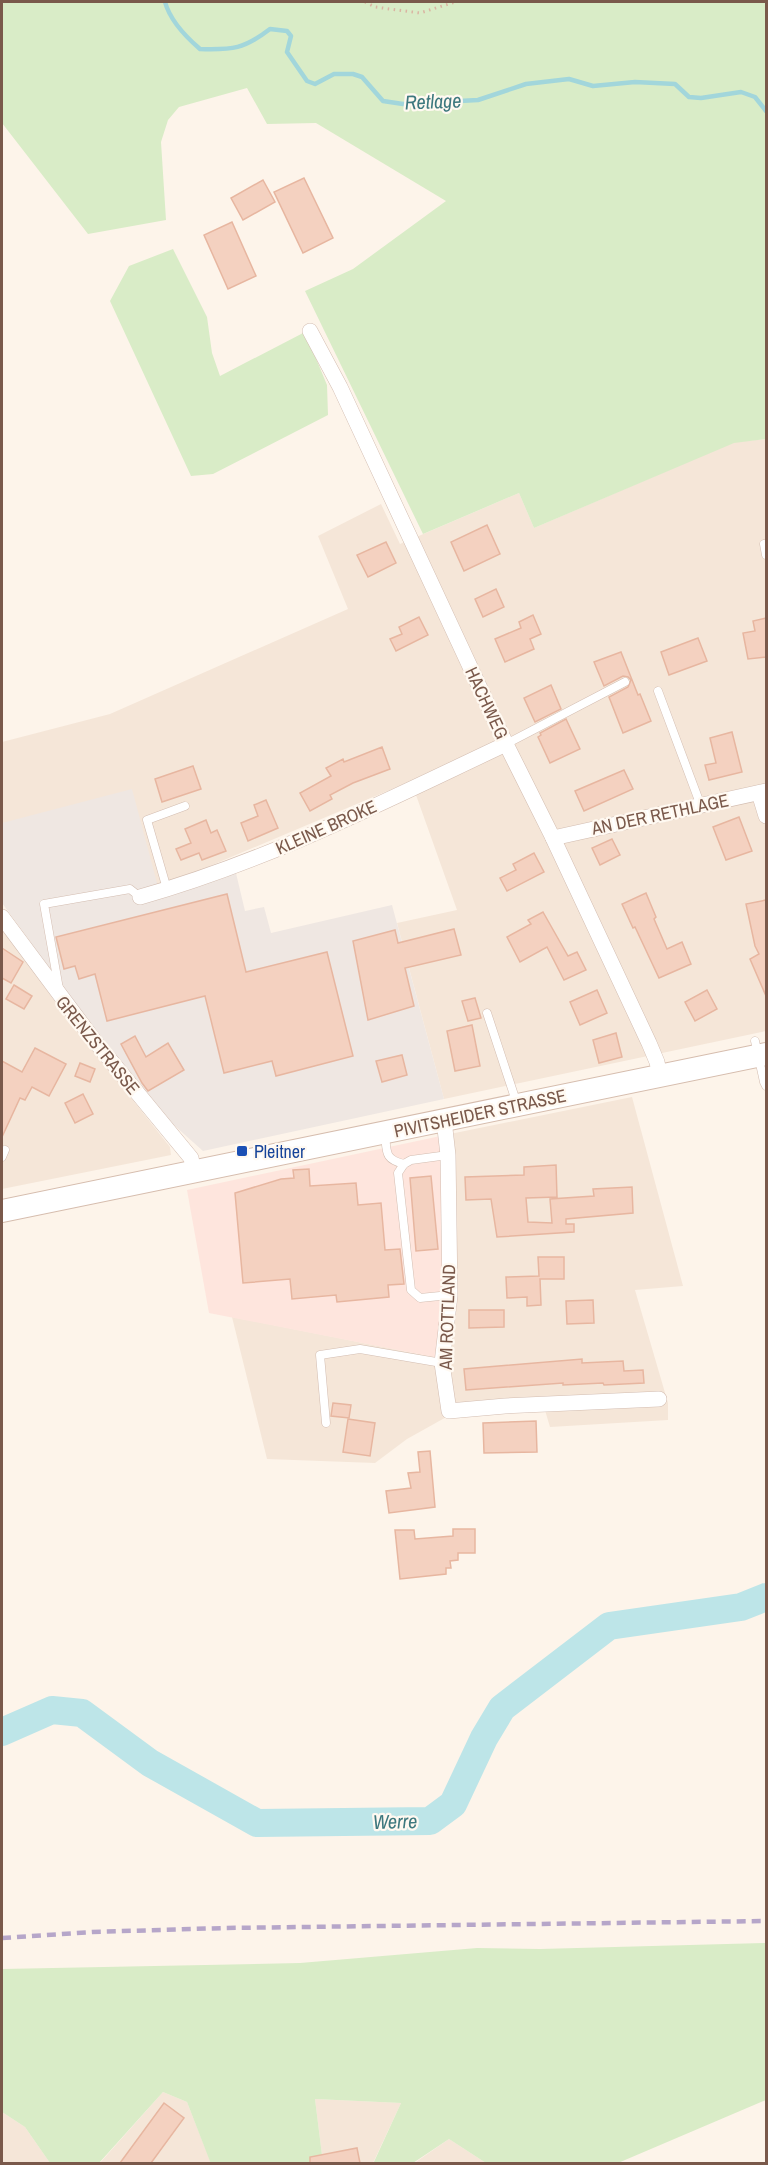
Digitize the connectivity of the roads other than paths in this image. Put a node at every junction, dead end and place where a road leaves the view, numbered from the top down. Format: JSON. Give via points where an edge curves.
{"nodes":[{"id":1,"x":310,"y":332,"type":"dead end"},
{"id":2,"x":764,"y":544,"type":"dead end"},
{"id":3,"x":766,"y":555,"type":"edge"},
{"id":4,"x":625,"y":682,"type":"dead end"},
{"id":5,"x":658,"y":691,"type":"dead end"},
{"id":6,"x":506,"y":744,"type":"junction"},
{"id":7,"x":763,"y":792,"type":"edge"},
{"id":8,"x":185,"y":806,"type":"dead end"},
{"id":9,"x":701,"y":806,"type":"junction"},
{"id":10,"x":766,"y":816,"type":"edge"},
{"id":11,"x":553,"y":838,"type":"junction"},
{"id":12,"x":167,"y":889,"type":"junction"},
{"id":13,"x":140,"y":897,"type":"joint"},
{"id":14,"x":2,"y":917,"type":"edge"},
{"id":15,"x":61,"y":998,"type":"junction"},
{"id":16,"x":487,"y":1013,"type":"dead end"},
{"id":17,"x":760,"y":1050,"type":"edge"},
{"id":18,"x":660,"y":1076,"type":"junction"},
{"id":19,"x":766,"y":1086,"type":"edge"},
{"id":20,"x":517,"y":1105,"type":"junction"},
{"id":21,"x":443,"y":1117,"type":"junction"},
{"id":22,"x":385,"y":1133,"type":"junction"},
{"id":23,"x":448,"y":1155,"type":"junction"},
{"id":24,"x":404,"y":1164,"type":"junction"},
{"id":25,"x":194,"y":1171,"type":"junction"},
{"id":26,"x":2,"y":1211,"type":"edge"},
{"id":27,"x":450,"y":1295,"type":"junction"},
{"id":28,"x":442,"y":1363,"type":"junction"},
{"id":29,"x":659,"y":1399,"type":"dead end"},
{"id":30,"x":326,"y":1424,"type":"dead end"}],
"edges":[{"from":1,"to":6,"type":"street","name":"HACHWEG","via":[[340,387]]},
{"from":2,"to":3,"type":"lane"},
{"from":4,"to":6,"type":"lane"},
{"from":5,"to":9,"type":"lane"},
{"from":6,"to":11,"type":"street","name":"HACHWEG"},
{"from":6,"to":12,"type":"street","name":"KLEINE BROKE","via":[[298,842]]},
{"from":7,"to":9,"type":"street","name":"AN DER RETHLAGE"},
{"from":7,"to":10,"type":"street"},
{"from":8,"to":12,"type":"lane","via":[[147,820]]},
{"from":9,"to":11,"type":"street","name":"AN DER RETHLAGE"},
{"from":11,"to":18,"type":"street","name":"HACHWEG","via":[[649,1043]]},
{"from":12,"to":13,"type":"street","name":"KLEINE BROKE"},
{"from":13,"to":15,"type":"lane","via":[[130,889],[44,904]]},
{"from":14,"to":15,"type":"street","name":"GRENZSTRASSE"},
{"from":15,"to":25,"type":"street","name":"GRENZSTRASSE","via":[[191,1158]]},
{"from":16,"to":20,"type":"lane"},
{"from":17,"to":18,"type":"main road","name":"PIVITSHEIDER STRASSE"},
{"from":17,"to":19,"type":"lane"},
{"from":18,"to":20,"type":"main road","name":"PIVITSHEIDER STRASSE"},
{"from":20,"to":21,"type":"main road","name":"PIVITSHEIDER STRASSE"},
{"from":21,"to":22,"type":"main road","name":"PIVITSHEIDER STRASSE"},
{"from":21,"to":23,"type":"street","name":"AM ROTTLAND"},
{"from":22,"to":24,"type":"lane","via":[[388,1156]]},
{"from":22,"to":25,"type":"main road","name":"PIVITSHEIDER STRASSE"},
{"from":23,"to":24,"type":"lane"},
{"from":23,"to":27,"type":"street","name":"AM ROTTLAND"},
{"from":24,"to":27,"type":"lane","via":[[398,1173],[411,1290],[420,1298]]},
{"from":25,"to":26,"type":"main road","name":"PIVITSHEIDER STRASSE"},
{"from":27,"to":28,"type":"street","name":"AM ROTTLAND"},
{"from":28,"to":29,"type":"street","name":"AM ROTTLAND","via":[[449,1412]]},
{"from":28,"to":30,"type":"lane","via":[[360,1349],[320,1355]]}]}
